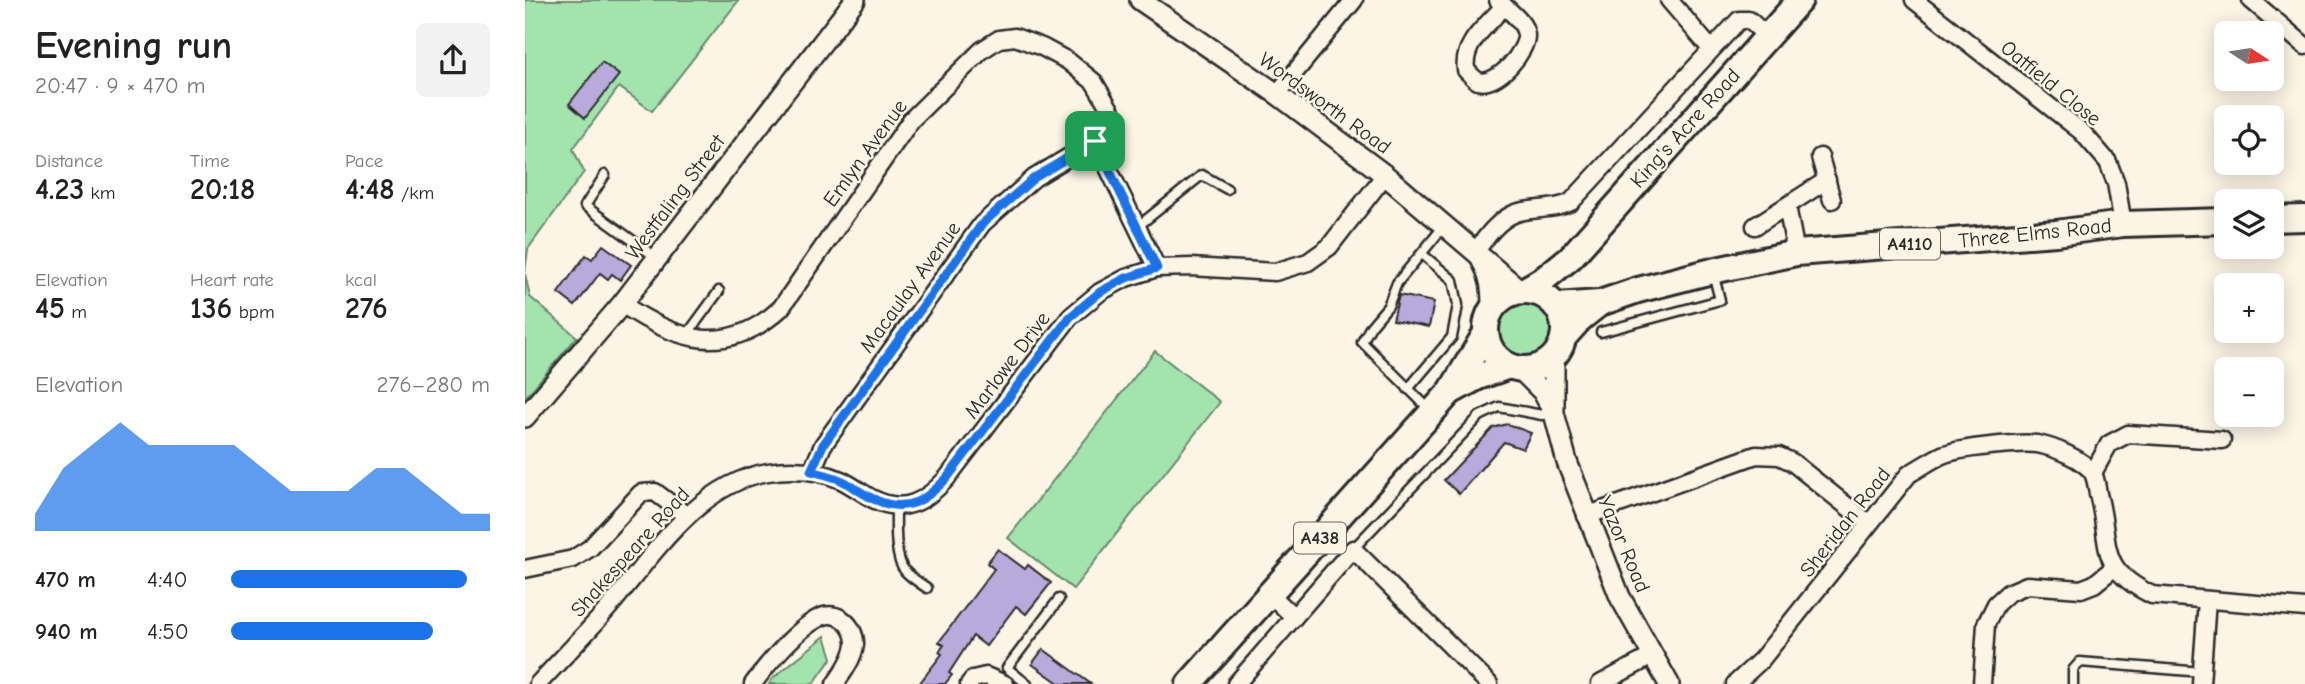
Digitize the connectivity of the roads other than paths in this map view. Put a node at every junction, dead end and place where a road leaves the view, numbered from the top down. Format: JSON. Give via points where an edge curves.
{"nodes":[{"id":1,"x":855,"y":0,"type":"edge"},
{"id":2,"x":1140,"y":0,"type":"edge"},
{"id":3,"x":1354,"y":0,"type":"edge"},
{"id":4,"x":1669,"y":0,"type":"edge"},
{"id":5,"x":1799,"y":0,"type":"edge"},
{"id":6,"x":1913,"y":0,"type":"edge"},
{"id":7,"x":2251,"y":0,"type":"edge"},
{"id":8,"x":1501,"y":3,"type":"edge"},
{"id":9,"x":1767,"y":36,"type":"junction"},
{"id":10,"x":2305,"y":46,"type":"edge"},
{"id":11,"x":1711,"y":49,"type":"junction"},
{"id":12,"x":1277,"y":94,"type":"junction"},
{"id":13,"x":1095,"y":141,"type":"junction"},
{"id":14,"x":1820,"y":157,"type":"dead end"},
{"id":15,"x":605,"y":174,"type":"dead end"},
{"id":16,"x":1385,"y":175,"type":"junction"},
{"id":17,"x":1827,"y":180,"type":"junction"},
{"id":18,"x":1227,"y":189,"type":"dead end"},
{"id":19,"x":1832,"y":200,"type":"dead end"},
{"id":20,"x":1787,"y":206,"type":"junction"},
{"id":21,"x":2305,"y":218,"type":"edge"},
{"id":22,"x":2284,"y":219,"type":"edge"},
{"id":23,"x":2214,"y":221,"type":"edge"},
{"id":24,"x":2123,"y":224,"type":"junction"},
{"id":25,"x":1445,"y":225,"type":"junction"},
{"id":26,"x":1755,"y":226,"type":"dead end"},
{"id":27,"x":1137,"y":227,"type":"junction"},
{"id":28,"x":1476,"y":251,"type":"junction"},
{"id":29,"x":1795,"y":253,"type":"junction"},
{"id":30,"x":1422,"y":254,"type":"junction"},
{"id":31,"x":1571,"y":257,"type":"junction"},
{"id":32,"x":657,"y":258,"type":"junction"},
{"id":33,"x":1157,"y":268,"type":"junction"},
{"id":34,"x":1713,"y":271,"type":"junction"},
{"id":35,"x":719,"y":291,"type":"dead end"},
{"id":36,"x":1522,"y":291,"type":"junction"},
{"id":37,"x":1600,"y":303,"type":"junction"},
{"id":38,"x":622,"y":304,"type":"junction"},
{"id":39,"x":1555,"y":304,"type":"junction"},
{"id":40,"x":1492,"y":308,"type":"junction"},
{"id":41,"x":1601,"y":332,"type":"dead end"},
{"id":42,"x":1486,"y":333,"type":"junction"},
{"id":43,"x":686,"y":337,"type":"junction"},
{"id":44,"x":1558,"y":347,"type":"junction"},
{"id":45,"x":1515,"y":367,"type":"junction"},
{"id":46,"x":1408,"y":389,"type":"junction"},
{"id":47,"x":1451,"y":391,"type":"junction"},
{"id":48,"x":1432,"y":412,"type":"junction"},
{"id":49,"x":1554,"y":413,"type":"junction"},
{"id":50,"x":526,"y":414,"type":"edge"},
{"id":51,"x":2222,"y":440,"type":"dead end"},
{"id":52,"x":811,"y":471,"type":"junction"},
{"id":53,"x":2093,"y":473,"type":"junction"},
{"id":54,"x":896,"y":506,"type":"junction"},
{"id":55,"x":687,"y":516,"type":"junction"},
{"id":56,"x":1586,"y":516,"type":"junction"},
{"id":57,"x":1868,"y":523,"type":"junction"},
{"id":58,"x":1353,"y":549,"type":"junction"},
{"id":59,"x":2115,"y":567,"type":"junction"},
{"id":60,"x":525,"y":569,"type":"edge"},
{"id":61,"x":927,"y":588,"type":"dead end"},
{"id":62,"x":1270,"y":594,"type":"junction"},
{"id":63,"x":1059,"y":598,"type":"dead end"},
{"id":64,"x":2207,"y":600,"type":"junction"},
{"id":65,"x":2305,"y":608,"type":"edge"},
{"id":66,"x":1294,"y":617,"type":"junction"},
{"id":67,"x":1652,"y":656,"type":"junction"},
{"id":68,"x":2201,"y":678,"type":"edge"},
{"id":69,"x":538,"y":684,"type":"edge"},
{"id":70,"x":753,"y":684,"type":"edge"},
{"id":71,"x":835,"y":684,"type":"edge"},
{"id":72,"x":969,"y":684,"type":"edge"},
{"id":73,"x":1005,"y":684,"type":"edge"},
{"id":74,"x":1027,"y":684,"type":"edge"},
{"id":75,"x":1189,"y":684,"type":"edge"},
{"id":76,"x":1236,"y":684,"type":"edge"},
{"id":77,"x":1489,"y":684,"type":"edge"},
{"id":78,"x":1600,"y":684,"type":"edge"},
{"id":79,"x":1669,"y":684,"type":"edge"},
{"id":80,"x":1735,"y":684,"type":"edge"},
{"id":81,"x":1982,"y":684,"type":"edge"},
{"id":82,"x":2073,"y":684,"type":"edge"}],
"edges":[{"from":1,"to":32,"type":"street","name":"Westfaling Street"},
{"from":2,"to":12,"type":"street","name":"Wordsworth Road"},
{"from":3,"to":12,"type":"street"},
{"from":4,"to":11,"type":"street"},
{"from":5,"to":9,"type":"main road","name":"King's Acre Road"},
{"from":6,"to":24,"type":"street","name":"Oatfield Close","via":[[2083,132],[2108,162]]},
{"from":7,"to":10,"type":"street"},
{"from":8,"to":8,"type":"street","via":[[1522,25],[1526,34],[1523,48],[1499,78],[1478,81],[1466,70],[1464,58]]},
{"from":9,"to":11,"type":"street","via":[[1749,20],[1739,20]]},
{"from":9,"to":31,"type":"main road","name":"King's Acre Road"},
{"from":11,"to":28,"type":"street","via":[[1571,202],[1516,213],[1501,222]]},
{"from":12,"to":16,"type":"street","name":"Wordsworth Road"},
{"from":13,"to":27,"type":"street"},
{"from":13,"to":43,"type":"street","name":"Emlyn Avenue","via":[[1106,131],[1111,111],[1094,82],[1042,47],[1015,37],[999,39],[911,120],[781,308],[735,336]]},
{"from":13,"to":52,"type":"street","name":"Macaulay Avenue","via":[[1034,178],[982,224],[823,445]]},
{"from":14,"to":17,"type":"street"},
{"from":15,"to":32,"type":"lane","via":[[585,206]]},
{"from":16,"to":25,"type":"street","name":"Wordsworth Road"},
{"from":16,"to":33,"type":"street","name":"Marlowe Drive","via":[[1329,247],[1308,262],[1275,272]]},
{"from":17,"to":19,"type":"street"},
{"from":17,"to":20,"type":"street"},
{"from":18,"to":27,"type":"lane","via":[[1202,175]]},
{"from":20,"to":26,"type":"street"},
{"from":20,"to":29,"type":"street"},
{"from":21,"to":22,"type":"main road"},
{"from":23,"to":24,"type":"main road","name":"Three Elms Road","number":"A4110"},
{"from":24,"to":29,"type":"main road","name":"Three Elms Road","number":"A4110"},
{"from":25,"to":28,"type":"street","name":"Wordsworth Road"},
{"from":25,"to":30,"type":"lane"},
{"from":27,"to":33,"type":"street"},
{"from":28,"to":36,"type":"street","name":"Wordsworth Road"},
{"from":28,"to":40,"type":"street","name":"Wordsworth Road","via":[[1493,287]]},
{"from":29,"to":34,"type":"main road","name":"Three Elms Road","number":"A4110"},
{"from":30,"to":46,"type":"lane","via":[[1453,281],[1458,305],[1452,337]]},
{"from":30,"to":46,"type":"lane","via":[[1397,283],[1388,306],[1362,342]]},
{"from":31,"to":36,"type":"main road","name":"King's Acre Road"},
{"from":31,"to":39,"type":"main road","name":"King's Acre Road","via":[[1559,279]]},
{"from":32,"to":38,"type":"street","name":"Westfaling Street"},
{"from":33,"to":54,"type":"street","name":"Marlowe Drive","via":[[1100,292],[1070,317],[947,478],[918,503]]},
{"from":34,"to":37,"type":"main road","name":"Three Elms Road","number":"A4110"},
{"from":34,"to":41,"type":"lane","via":[[1720,300]]},
{"from":35,"to":43,"type":"lane"},
{"from":36,"to":39,"type":"main road","via":[[1540,293]]},
{"from":36,"to":40,"type":"main road","via":[[1501,298]]},
{"from":37,"to":39,"type":"main road","name":"Three Elms Road","number":"A4110"},
{"from":37,"to":44,"type":"main road","name":"Three Elms Road","number":"A4110"},
{"from":38,"to":43,"type":"street","name":"Emlyn Avenue","via":[[648,322]]},
{"from":38,"to":50,"type":"street","name":"Westfaling Street"},
{"from":39,"to":44,"type":"main road","via":[[1562,318]]},
{"from":40,"to":42,"type":"main road","number":"A438"},
{"from":42,"to":45,"type":"main road","via":[[1492,352]]},
{"from":42,"to":47,"type":"main road","number":"A438"},
{"from":44,"to":45,"type":"main road","number":"A438","via":[[1539,366]]},
{"from":44,"to":49,"type":"street","name":"Yazor Road"},
{"from":45,"to":47,"type":"main road","number":"A438","via":[[1478,377]]},
{"from":45,"to":49,"type":"street","name":"Yazor Road","via":[[1542,392]]},
{"from":46,"to":48,"type":"lane"},
{"from":47,"to":48,"type":"main road","number":"A438"},
{"from":48,"to":62,"type":"main road","number":"A438"},
{"from":49,"to":56,"type":"street","name":"Yazor Road"},
{"from":49,"to":58,"type":"lane","via":[[1499,407],[1480,416]]},
{"from":51,"to":53,"type":"street","via":[[2128,434],[2109,444]]},
{"from":52,"to":54,"type":"street"},
{"from":52,"to":55,"type":"street","name":"Shakespeare Road","via":[[767,472],[732,483]]},
{"from":53,"to":57,"type":"street","name":"Sheridan Road","via":[[2069,454],[2036,444],[1972,448],[1943,455],[1909,474]]},
{"from":53,"to":59,"type":"street","via":[[2106,550]]},
{"from":54,"to":61,"type":"lane","via":[[901,565]]},
{"from":55,"to":60,"type":"street","via":[[655,492],[641,493],[590,548],[573,559]]},
{"from":55,"to":69,"type":"street","name":"Shakespeare Road"},
{"from":56,"to":57,"type":"street","via":[[1756,455],[1792,462]]},
{"from":56,"to":67,"type":"street","name":"Yazor Road","via":[[1620,597]]},
{"from":57,"to":80,"type":"street","name":"Sheridan Road","via":[[1761,660]]},
{"from":58,"to":66,"type":"street"},
{"from":58,"to":77,"type":"street"},
{"from":59,"to":64,"type":"street","via":[[2133,586],[2153,595]]},
{"from":59,"to":81,"type":"street","via":[[2081,589],[2027,585],[2008,593],[1986,624]]},
{"from":62,"to":66,"type":"street"},
{"from":62,"to":75,"type":"main road","number":"A438"},
{"from":63,"to":74,"type":"lane","via":[[1007,668]]},
{"from":64,"to":65,"type":"street"},
{"from":64,"to":68,"type":"street"},
{"from":66,"to":76,"type":"street"},
{"from":67,"to":78,"type":"street"},
{"from":67,"to":79,"type":"street","name":"Yazor Road"},
{"from":68,"to":82,"type":"lane","via":[[2080,663],[2073,670]]},
{"from":70,"to":71,"type":"street","via":[[790,641],[820,617],[833,615],[845,620],[855,645]]},
{"from":72,"to":73,"type":"street","via":[[986,676]]}]}
